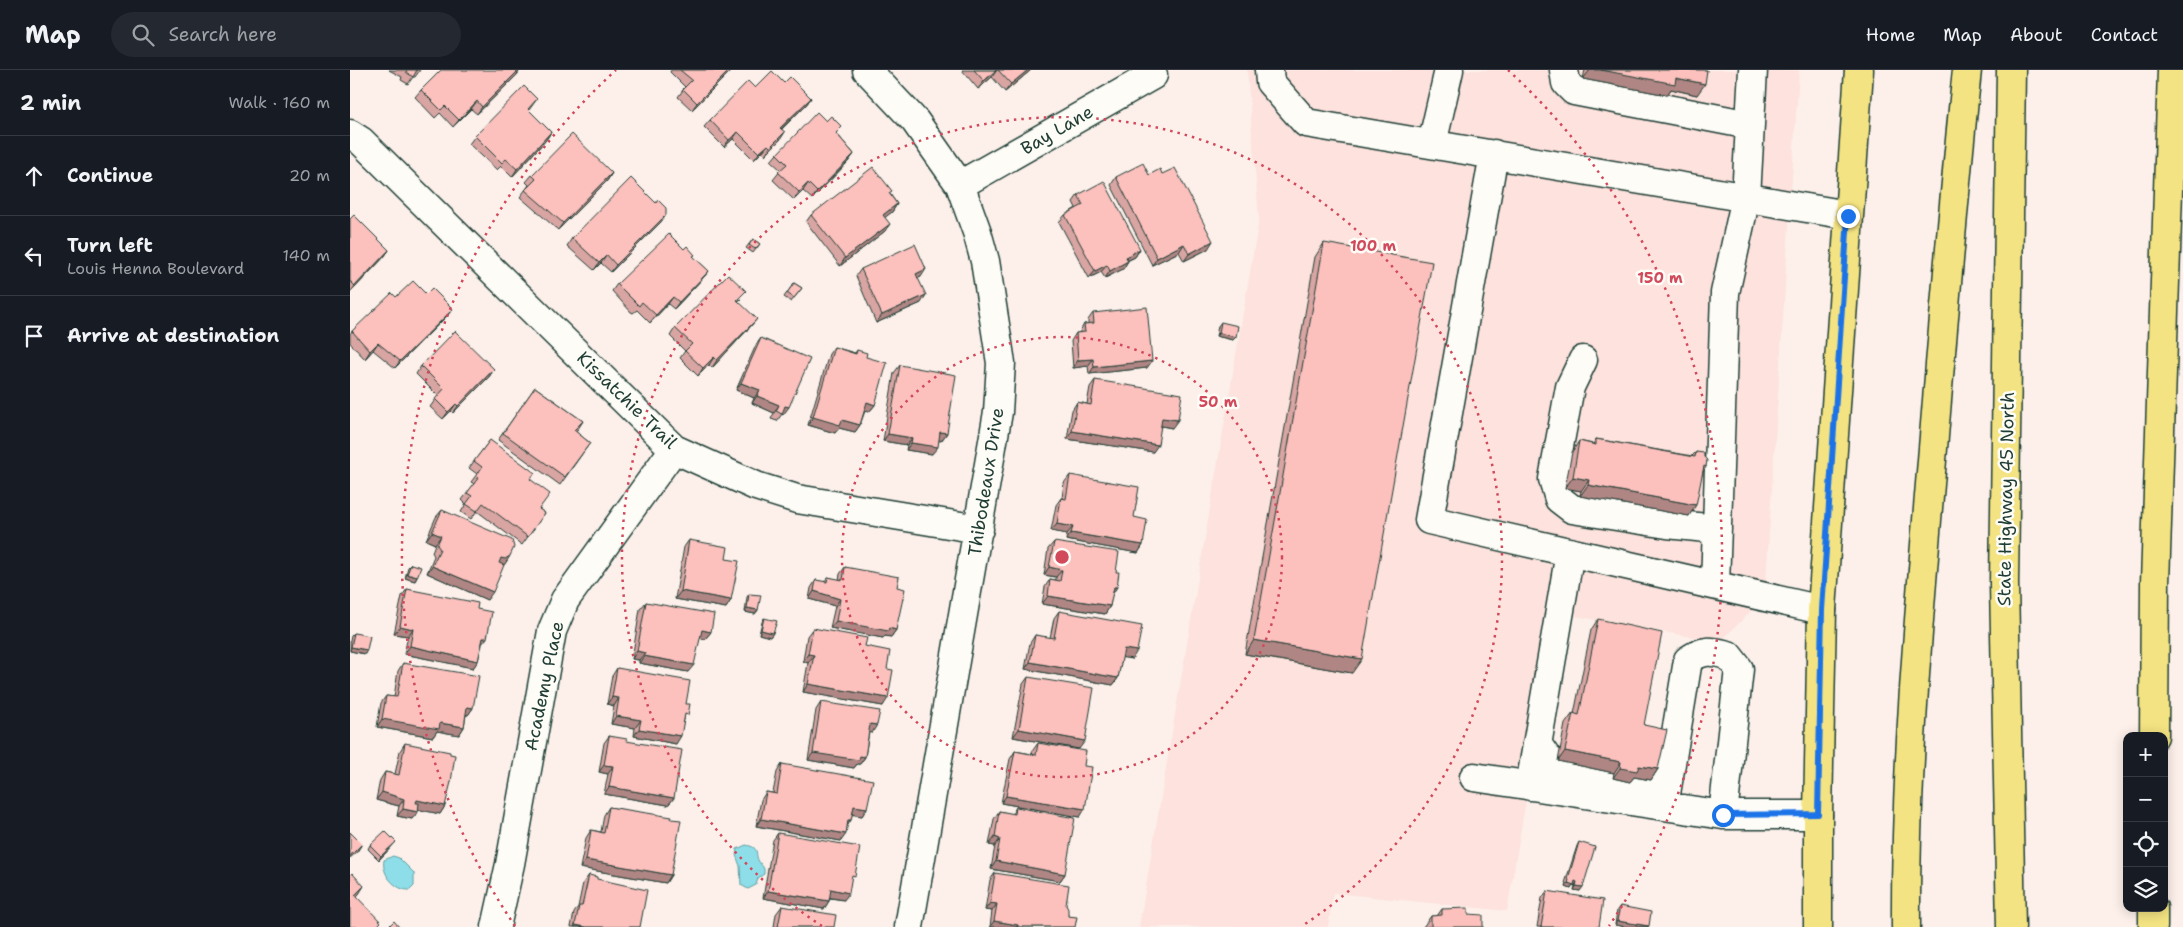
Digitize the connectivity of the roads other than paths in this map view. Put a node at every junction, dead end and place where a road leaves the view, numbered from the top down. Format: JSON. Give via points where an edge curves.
{"nodes":[{"id":1,"x":867,"y":70,"type":"edge"},
{"id":2,"x":1269,"y":70,"type":"edge"},
{"id":3,"x":1449,"y":70,"type":"edge"},
{"id":4,"x":1564,"y":70,"type":"edge"},
{"id":5,"x":1753,"y":70,"type":"edge"},
{"id":6,"x":1859,"y":70,"type":"edge"},
{"id":7,"x":1967,"y":70,"type":"edge"},
{"id":8,"x":2012,"y":70,"type":"edge"},
{"id":9,"x":2172,"y":70,"type":"edge"},
{"id":10,"x":2180,"y":70,"type":"edge"},
{"id":11,"x":1153,"y":75,"type":"dead end"},
{"id":12,"x":1750,"y":125,"type":"junction"},
{"id":13,"x":350,"y":134,"type":"edge"},
{"id":14,"x":2183,"y":138,"type":"edge"},
{"id":15,"x":1432,"y":144,"type":"junction"},
{"id":16,"x":1494,"y":154,"type":"junction"},
{"id":17,"x":960,"y":185,"type":"junction"},
{"id":18,"x":1746,"y":197,"type":"junction"},
{"id":19,"x":1848,"y":216,"type":"junction"},
{"id":20,"x":1582,"y":360,"type":"dead end"},
{"id":21,"x":674,"y":449,"type":"junction"},
{"id":22,"x":979,"y":529,"type":"junction"},
{"id":23,"x":1717,"y":529,"type":"junction"},
{"id":24,"x":1570,"y":552,"type":"junction"},
{"id":25,"x":1715,"y":585,"type":"junction"},
{"id":26,"x":1822,"y":610,"type":"junction"},
{"id":27,"x":2154,"y":732,"type":"edge"},
{"id":28,"x":1537,"y":744,"type":"junction"},
{"id":29,"x":1474,"y":777,"type":"dead end"},
{"id":30,"x":1530,"y":786,"type":"junction"},
{"id":31,"x":1665,"y":796,"type":"junction"},
{"id":32,"x":1818,"y":814,"type":"junction"},
{"id":33,"x":1723,"y":815,"type":"junction"},
{"id":34,"x":2153,"y":912,"type":"edge"},
{"id":35,"x":496,"y":927,"type":"edge"},
{"id":36,"x":909,"y":927,"type":"edge"},
{"id":37,"x":1818,"y":927,"type":"edge"},
{"id":38,"x":1906,"y":927,"type":"edge"},
{"id":39,"x":2011,"y":927,"type":"edge"},
{"id":40,"x":2153,"y":927,"type":"edge"}],
"edges":[{"from":1,"to":17,"type":"street","name":"Thibodeaux Drive","via":[[915,121]]},
{"from":2,"to":15,"type":"street","via":[[1270,82],[1306,123]]},
{"from":3,"to":15,"type":"street"},
{"from":4,"to":12,"type":"street","via":[[1566,83],[1574,90]]},
{"from":5,"to":12,"type":"street"},
{"from":6,"to":19,"type":"main road"},
{"from":7,"to":38,"type":"main road","via":[[1952,209],[1922,574],[1905,839]]},
{"from":8,"to":39,"type":"main road","name":"State Highway 45 North","via":[[2004,584]]},
{"from":9,"to":27,"type":"main road","via":[[2155,583]]},
{"from":10,"to":14,"type":"main road"},
{"from":11,"to":17,"type":"street","name":"Bay Lane"},
{"from":12,"to":18,"type":"street"},
{"from":13,"to":21,"type":"street","name":"Kissatchie Trail","via":[[361,141]]},
{"from":15,"to":16,"type":"street"},
{"from":16,"to":18,"type":"street"},
{"from":16,"to":24,"type":"street","via":[[1429,520]]},
{"from":17,"to":22,"type":"street","name":"Thibodeaux Drive","via":[[985,261],[1001,363],[998,412]]},
{"from":18,"to":19,"type":"street"},
{"from":18,"to":23,"type":"street","via":[[1725,293]]},
{"from":19,"to":26,"type":"main road"},
{"from":20,"to":23,"type":"street","via":[[1570,387],[1553,479],[1559,499],[1572,509]]},
{"from":21,"to":22,"type":"street","name":"Kissatchie Trail","via":[[756,486],[797,499]]},
{"from":21,"to":35,"type":"street","name":"Academy Place","via":[[564,600],[552,631]]},
{"from":22,"to":36,"type":"street","name":"Thibodeaux Drive"},
{"from":23,"to":25,"type":"street"},
{"from":24,"to":25,"type":"street"},
{"from":24,"to":28,"type":"street"},
{"from":25,"to":26,"type":"street"},
{"from":26,"to":32,"type":"main road"},
{"from":28,"to":30,"type":"street"},
{"from":28,"to":31,"type":"street","via":[[1546,758],[1559,767],[1622,778]]},
{"from":29,"to":30,"type":"street"},
{"from":30,"to":31,"type":"street"},
{"from":31,"to":33,"type":"street"},
{"from":31,"to":33,"type":"street","via":[[1688,660],[1699,652],[1728,655],[1738,669]]},
{"from":32,"to":33,"type":"street"},
{"from":32,"to":37,"type":"main road"},
{"from":34,"to":40,"type":"main road"}]}
